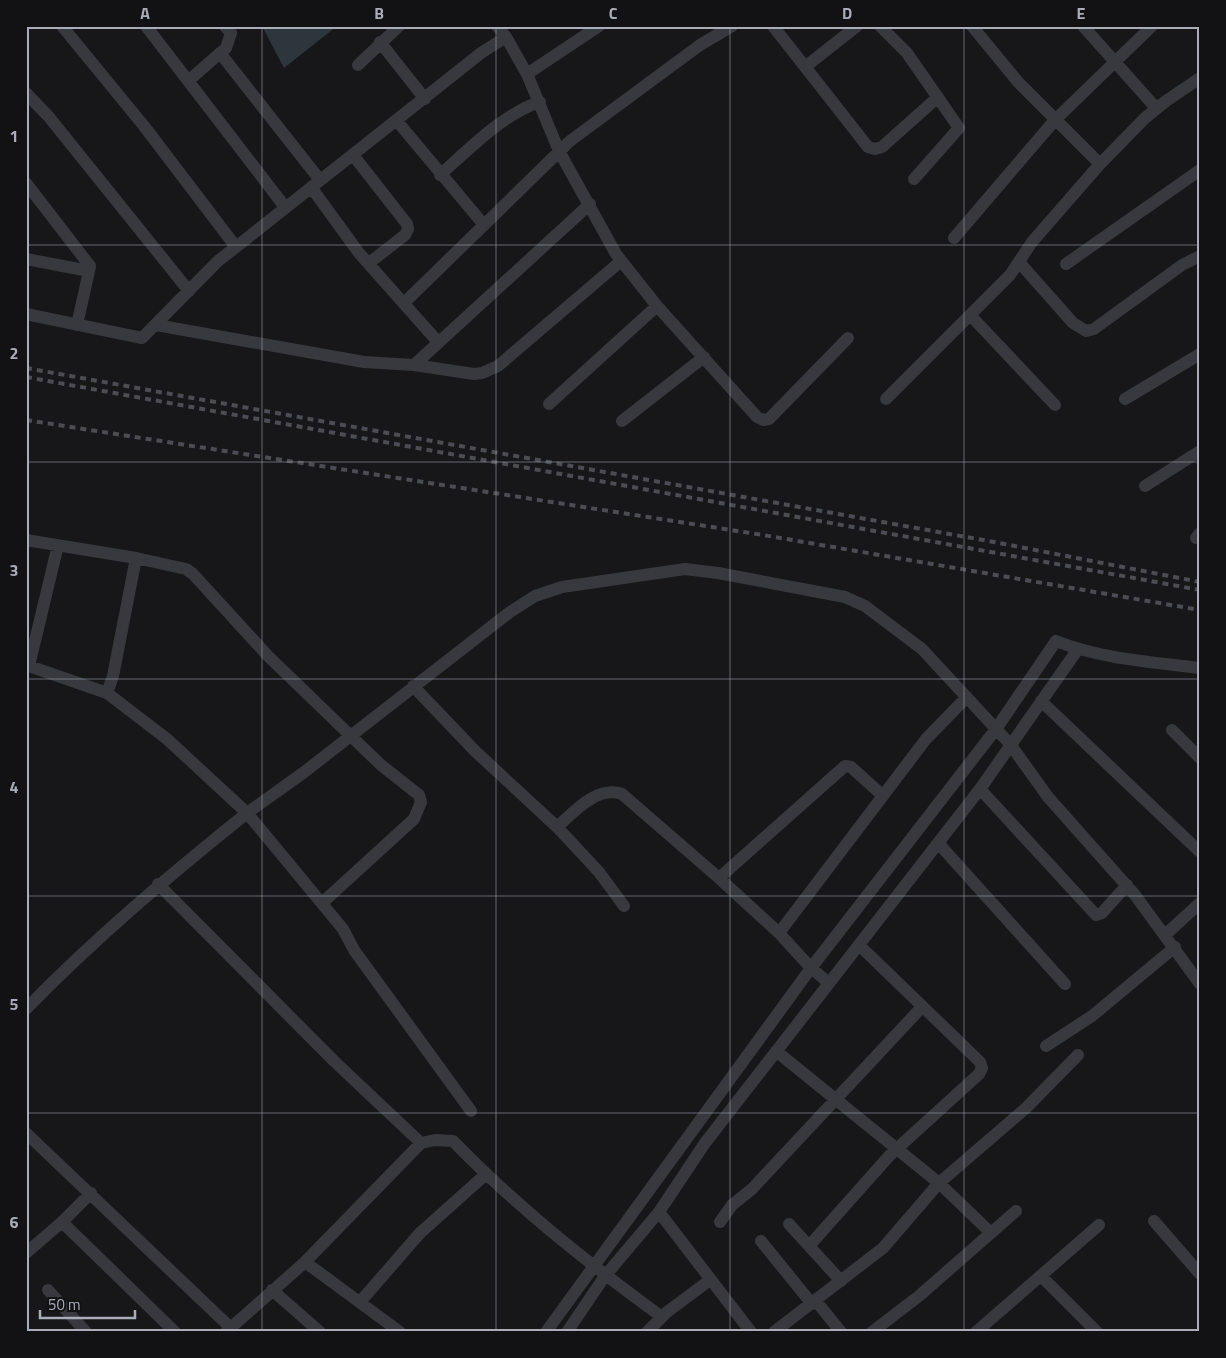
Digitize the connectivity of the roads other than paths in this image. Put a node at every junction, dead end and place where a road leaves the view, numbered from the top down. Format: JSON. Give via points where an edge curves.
{"nodes":[{"id":1,"x":62,"y":26,"type":"edge"},
{"id":2,"x":146,"y":26,"type":"edge"},
{"id":3,"x":225,"y":26,"type":"edge"},
{"id":4,"x":399,"y":26,"type":"edge"},
{"id":5,"x":599,"y":26,"type":"edge"},
{"id":6,"x":732,"y":26,"type":"edge"},
{"id":7,"x":773,"y":26,"type":"edge"},
{"id":8,"x":857,"y":26,"type":"edge"},
{"id":9,"x":880,"y":26,"type":"edge"},
{"id":10,"x":972,"y":26,"type":"edge"},
{"id":11,"x":1083,"y":26,"type":"edge"},
{"id":12,"x":1152,"y":26,"type":"edge"},
{"id":13,"x":501,"y":29,"type":"edge"},
{"id":14,"x":380,"y":42,"type":"junction"},
{"id":15,"x":220,"y":53,"type":"junction"},
{"id":16,"x":1114,"y":63,"type":"junction"},
{"id":17,"x":358,"y":65,"type":"dead end"},
{"id":18,"x":805,"y":67,"type":"junction"},
{"id":19,"x":527,"y":74,"type":"junction"},
{"id":20,"x":1200,"y":78,"type":"edge"},
{"id":21,"x":188,"y":81,"type":"junction"},
{"id":22,"x":26,"y":93,"type":"edge"},
{"id":23,"x":938,"y":96,"type":"junction"},
{"id":24,"x":425,"y":99,"type":"junction"},
{"id":25,"x":540,"y":102,"type":"junction"},
{"id":26,"x":1156,"y":108,"type":"junction"},
{"id":27,"x":1056,"y":120,"type":"junction"},
{"id":28,"x":397,"y":121,"type":"junction"},
{"id":29,"x":559,"y":151,"type":"junction"},
{"id":30,"x":354,"y":155,"type":"junction"},
{"id":31,"x":1100,"y":164,"type":"junction"},
{"id":32,"x":1200,"y":170,"type":"edge"},
{"id":33,"x":440,"y":175,"type":"junction"},
{"id":34,"x":914,"y":179,"type":"dead end"},
{"id":35,"x":26,"y":184,"type":"edge"},
{"id":36,"x":315,"y":184,"type":"junction"},
{"id":37,"x":590,"y":204,"type":"junction"},
{"id":38,"x":285,"y":207,"type":"junction"},
{"id":39,"x":484,"y":225,"type":"junction"},
{"id":40,"x":954,"y":238,"type":"dead end"},
{"id":41,"x":236,"y":247,"type":"junction"},
{"id":42,"x":1200,"y":256,"type":"edge"},
{"id":43,"x":26,"y":260,"type":"edge"},
{"id":44,"x":621,"y":261,"type":"junction"},
{"id":45,"x":1019,"y":262,"type":"junction"},
{"id":46,"x":369,"y":264,"type":"junction"},
{"id":47,"x":1066,"y":264,"type":"dead end"},
{"id":48,"x":89,"y":271,"type":"junction"},
{"id":49,"x":189,"y":291,"type":"junction"},
{"id":50,"x":404,"y":303,"type":"junction"},
{"id":51,"x":657,"y":306,"type":"junction"},
{"id":52,"x":26,"y":314,"type":"edge"},
{"id":53,"x":971,"y":316,"type":"junction"},
{"id":54,"x":77,"y":325,"type":"junction"},
{"id":55,"x":156,"y":325,"type":"junction"},
{"id":56,"x":848,"y":338,"type":"dead end"},
{"id":57,"x":438,"y":342,"type":"junction"},
{"id":58,"x":1200,"y":354,"type":"edge"},
{"id":59,"x":704,"y":357,"type":"junction"},
{"id":60,"x":414,"y":365,"type":"junction"},
{"id":61,"x":886,"y":399,"type":"dead end"},
{"id":62,"x":1125,"y":399,"type":"dead end"},
{"id":63,"x":549,"y":404,"type":"dead end"},
{"id":64,"x":1054,"y":405,"type":"dead end"},
{"id":65,"x":622,"y":421,"type":"dead end"},
{"id":66,"x":1200,"y":451,"type":"edge"},
{"id":67,"x":1145,"y":486,"type":"dead end"},
{"id":68,"x":26,"y":540,"type":"edge"},
{"id":69,"x":58,"y":545,"type":"junction"},
{"id":70,"x":136,"y":558,"type":"junction"},
{"id":71,"x":1078,"y":649,"type":"junction"},
{"id":72,"x":27,"y":666,"type":"edge"},
{"id":73,"x":1200,"y":668,"type":"edge"},
{"id":74,"x":413,"y":686,"type":"junction"},
{"id":75,"x":107,"y":693,"type":"junction"},
{"id":76,"x":968,"y":697,"type":"junction"},
{"id":77,"x":1041,"y":702,"type":"junction"},
{"id":78,"x":996,"y":729,"type":"junction"},
{"id":79,"x":1172,"y":730,"type":"dead end"},
{"id":80,"x":351,"y":735,"type":"junction"},
{"id":81,"x":1010,"y":744,"type":"junction"},
{"id":82,"x":1200,"y":758,"type":"edge"},
{"id":83,"x":980,"y":789,"type":"junction"},
{"id":84,"x":882,"y":796,"type":"junction"},
{"id":85,"x":247,"y":813,"type":"junction"},
{"id":86,"x":556,"y":827,"type":"junction"},
{"id":87,"x":939,"y":844,"type":"junction"},
{"id":88,"x":1200,"y":852,"type":"edge"},
{"id":89,"x":719,"y":878,"type":"junction"},
{"id":90,"x":158,"y":884,"type":"junction"},
{"id":91,"x":1127,"y":886,"type":"junction"},
{"id":92,"x":1200,"y":902,"type":"edge"},
{"id":93,"x":322,"y":903,"type":"junction"},
{"id":94,"x":624,"y":906,"type":"dead end"},
{"id":95,"x":779,"y":933,"type":"junction"},
{"id":96,"x":1165,"y":935,"type":"junction"},
{"id":97,"x":859,"y":945,"type":"junction"},
{"id":98,"x":1174,"y":947,"type":"junction"},
{"id":99,"x":811,"y":968,"type":"junction"},
{"id":100,"x":829,"y":983,"type":"junction"},
{"id":101,"x":1065,"y":984,"type":"dead end"},
{"id":102,"x":1200,"y":984,"type":"edge"},
{"id":103,"x":921,"y":1008,"type":"junction"},
{"id":104,"x":26,"y":1009,"type":"edge"},
{"id":105,"x":1046,"y":1046,"type":"dead end"},
{"id":106,"x":776,"y":1051,"type":"junction"},
{"id":107,"x":1078,"y":1055,"type":"dead end"},
{"id":108,"x":834,"y":1100,"type":"junction"},
{"id":109,"x":471,"y":1111,"type":"dead end"},
{"id":110,"x":26,"y":1133,"type":"edge"},
{"id":111,"x":421,"y":1143,"type":"junction"},
{"id":112,"x":898,"y":1149,"type":"junction"},
{"id":113,"x":485,"y":1174,"type":"junction"},
{"id":114,"x":939,"y":1183,"type":"junction"},
{"id":115,"x":91,"y":1193,"type":"junction"},
{"id":116,"x":1016,"y":1211,"type":"dead end"},
{"id":117,"x":658,"y":1212,"type":"junction"},
{"id":118,"x":1154,"y":1221,"type":"dead end"},
{"id":119,"x":62,"y":1222,"type":"junction"},
{"id":120,"x":720,"y":1222,"type":"dead end"},
{"id":121,"x":789,"y":1224,"type":"dead end"},
{"id":122,"x":1099,"y":1225,"type":"dead end"},
{"id":123,"x":991,"y":1233,"type":"junction"},
{"id":124,"x":761,"y":1241,"type":"dead end"},
{"id":125,"x":809,"y":1246,"type":"junction"},
{"id":126,"x":26,"y":1254,"type":"edge"},
{"id":127,"x":305,"y":1262,"type":"junction"},
{"id":128,"x":592,"y":1267,"type":"junction"},
{"id":129,"x":1200,"y":1274,"type":"edge"},
{"id":130,"x":606,"y":1276,"type":"junction"},
{"id":131,"x":1042,"y":1277,"type":"junction"},
{"id":132,"x":710,"y":1280,"type":"junction"},
{"id":133,"x":841,"y":1281,"type":"junction"},
{"id":134,"x":48,"y":1290,"type":"dead end"},
{"id":135,"x":272,"y":1290,"type":"junction"},
{"id":136,"x":360,"y":1302,"type":"junction"},
{"id":137,"x":814,"y":1303,"type":"junction"},
{"id":138,"x":662,"y":1317,"type":"junction"},
{"id":139,"x":229,"y":1330,"type":"edge"},
{"id":140,"x":86,"y":1332,"type":"edge"},
{"id":141,"x":175,"y":1332,"type":"edge"},
{"id":142,"x":320,"y":1332,"type":"edge"},
{"id":143,"x":400,"y":1332,"type":"edge"},
{"id":144,"x":546,"y":1332,"type":"edge"},
{"id":145,"x":567,"y":1332,"type":"edge"},
{"id":146,"x":647,"y":1332,"type":"edge"},
{"id":147,"x":751,"y":1332,"type":"edge"},
{"id":148,"x":774,"y":1332,"type":"edge"},
{"id":149,"x":841,"y":1332,"type":"edge"},
{"id":150,"x":872,"y":1332,"type":"edge"},
{"id":151,"x":976,"y":1332,"type":"edge"},
{"id":152,"x":1097,"y":1332,"type":"edge"}],
"edges":[{"from":1,"to":41,"type":"street","via":[[144,126]]},
{"from":2,"to":21,"type":"street"},
{"from":3,"to":15,"type":"street","via":[[231,33],[226,48]]},
{"from":4,"to":14,"type":"street"},
{"from":5,"to":19,"type":"street"},
{"from":6,"to":29,"type":"street","via":[[700,45]]},
{"from":7,"to":18,"type":"street"},
{"from":8,"to":18,"type":"street"},
{"from":9,"to":23,"type":"street","via":[[907,53]]},
{"from":10,"to":27,"type":"street","via":[[1018,82]]},
{"from":11,"to":16,"type":"street"},
{"from":12,"to":16,"type":"street"},
{"from":13,"to":19,"type":"street"},
{"from":13,"to":24,"type":"street","via":[[481,53]]},
{"from":14,"to":17,"type":"street"},
{"from":14,"to":24,"type":"street"},
{"from":15,"to":21,"type":"street"},
{"from":15,"to":36,"type":"street"},
{"from":16,"to":26,"type":"street"},
{"from":16,"to":27,"type":"street"},
{"from":18,"to":23,"type":"street","via":[[868,147],[875,149],[882,147]]},
{"from":19,"to":25,"type":"street"},
{"from":20,"to":26,"type":"street"},
{"from":21,"to":38,"type":"street"},
{"from":22,"to":49,"type":"street","via":[[49,116]]},
{"from":23,"to":34,"type":"street","via":[[959,128]]},
{"from":24,"to":28,"type":"street"},
{"from":25,"to":29,"type":"street"},
{"from":25,"to":33,"type":"street","via":[[529,106],[474,144]]},
{"from":26,"to":31,"type":"street"},
{"from":27,"to":31,"type":"street"},
{"from":27,"to":40,"type":"street"},
{"from":28,"to":30,"type":"street"},
{"from":28,"to":33,"type":"street"},
{"from":29,"to":37,"type":"street"},
{"from":29,"to":39,"type":"street"},
{"from":30,"to":36,"type":"street"},
{"from":30,"to":46,"type":"street","via":[[408,229],[405,236]]},
{"from":31,"to":45,"type":"street","via":[[1032,242]]},
{"from":32,"to":47,"type":"street"},
{"from":33,"to":39,"type":"street"},
{"from":35,"to":48,"type":"street","via":[[90,266]]},
{"from":36,"to":38,"type":"street"},
{"from":36,"to":46,"type":"street"},
{"from":37,"to":44,"type":"street"},
{"from":37,"to":57,"type":"street"},
{"from":38,"to":41,"type":"street"},
{"from":39,"to":50,"type":"street"},
{"from":41,"to":49,"type":"street"},
{"from":42,"to":45,"type":"street","via":[[1182,265],[1094,329],[1086,331],[1073,323]]},
{"from":43,"to":48,"type":"street"},
{"from":44,"to":51,"type":"street"},
{"from":44,"to":60,"type":"street","via":[[491,370],[474,374]]},
{"from":45,"to":53,"type":"street"},
{"from":46,"to":50,"type":"street"},
{"from":48,"to":54,"type":"street"},
{"from":49,"to":55,"type":"street"},
{"from":50,"to":57,"type":"street"},
{"from":51,"to":59,"type":"street"},
{"from":51,"to":63,"type":"street"},
{"from":52,"to":54,"type":"street"},
{"from":53,"to":61,"type":"street"},
{"from":53,"to":64,"type":"street"},
{"from":54,"to":55,"type":"street","via":[[142,338]]},
{"from":55,"to":60,"type":"street","via":[[364,362]]},
{"from":56,"to":59,"type":"street","via":[[769,419],[763,420]]},
{"from":57,"to":60,"type":"street"},
{"from":58,"to":62,"type":"street"},
{"from":59,"to":65,"type":"street"},
{"from":66,"to":67,"type":"street"},
{"from":68,"to":69,"type":"street"},
{"from":69,"to":70,"type":"street"},
{"from":69,"to":72,"type":"street"},
{"from":70,"to":75,"type":"street"},
{"from":70,"to":80,"type":"street","via":[[186,569],[193,574],[268,656]]},
{"from":71,"to":73,"type":"street"},
{"from":71,"to":77,"type":"street"},
{"from":71,"to":78,"type":"street","via":[[1056,641]]},
{"from":72,"to":75,"type":"street"},
{"from":74,"to":76,"type":"street","via":[[487,628],[535,596],[562,588],[685,569],[852,600],[865,606],[922,649]]},
{"from":74,"to":80,"type":"street"},
{"from":74,"to":86,"type":"street","via":[[476,752]]},
{"from":75,"to":85,"type":"street","via":[[167,739]]},
{"from":76,"to":78,"type":"street"},
{"from":76,"to":84,"type":"street","via":[[926,739]]},
{"from":77,"to":81,"type":"street"},
{"from":77,"to":88,"type":"street"},
{"from":78,"to":81,"type":"street"},
{"from":78,"to":99,"type":"street"},
{"from":79,"to":82,"type":"street"},
{"from":80,"to":85,"type":"street"},
{"from":80,"to":93,"type":"street","via":[[381,766],[414,789],[421,802],[414,819]]},
{"from":81,"to":83,"type":"street"},
{"from":81,"to":91,"type":"street","via":[[1048,797]]},
{"from":83,"to":87,"type":"street"},
{"from":83,"to":91,"type":"street","via":[[1096,916]]},
{"from":84,"to":89,"type":"street","via":[[851,767],[845,766]]},
{"from":84,"to":95,"type":"street"},
{"from":85,"to":90,"type":"street"},
{"from":85,"to":93,"type":"street"},
{"from":86,"to":89,"type":"street","via":[[599,794],[616,792]]},
{"from":86,"to":94,"type":"street","via":[[599,872]]},
{"from":87,"to":97,"type":"street"},
{"from":87,"to":101,"type":"street"},
{"from":89,"to":95,"type":"street"},
{"from":90,"to":104,"type":"street"},
{"from":90,"to":111,"type":"street","via":[[334,1061]]},
{"from":91,"to":96,"type":"street"},
{"from":92,"to":96,"type":"street"},
{"from":93,"to":109,"type":"street"},
{"from":95,"to":99,"type":"street"},
{"from":96,"to":98,"type":"street"},
{"from":97,"to":100,"type":"street"},
{"from":97,"to":103,"type":"street"},
{"from":98,"to":102,"type":"street"},
{"from":98,"to":105,"type":"street","via":[[1092,1016]]},
{"from":99,"to":100,"type":"street"},
{"from":99,"to":128,"type":"street"},
{"from":100,"to":106,"type":"street"},
{"from":103,"to":108,"type":"street"},
{"from":103,"to":112,"type":"street","via":[[980,1062],[982,1068]]},
{"from":106,"to":108,"type":"street"},
{"from":106,"to":117,"type":"street","via":[[705,1143]]},
{"from":107,"to":114,"type":"street","via":[[1026,1108]]},
{"from":108,"to":112,"type":"street"},
{"from":108,"to":120,"type":"street"},
{"from":110,"to":115,"type":"street"},
{"from":111,"to":113,"type":"street","via":[[453,1141]]},
{"from":111,"to":127,"type":"street"},
{"from":112,"to":114,"type":"street"},
{"from":112,"to":125,"type":"street"},
{"from":113,"to":128,"type":"street"},
{"from":113,"to":136,"type":"street","via":[[420,1233]]},
{"from":114,"to":123,"type":"street"},
{"from":114,"to":133,"type":"street","via":[[884,1248]]},
{"from":115,"to":119,"type":"street"},
{"from":115,"to":139,"type":"street"},
{"from":116,"to":123,"type":"street"},
{"from":117,"to":130,"type":"street"},
{"from":117,"to":132,"type":"street"},
{"from":118,"to":129,"type":"street"},
{"from":119,"to":126,"type":"street"},
{"from":119,"to":141,"type":"street"},
{"from":121,"to":125,"type":"street"},
{"from":122,"to":131,"type":"street"},
{"from":123,"to":150,"type":"street","via":[[920,1296]]},
{"from":124,"to":137,"type":"street"},
{"from":125,"to":133,"type":"street"},
{"from":127,"to":135,"type":"street"},
{"from":127,"to":136,"type":"street"},
{"from":128,"to":130,"type":"street"},
{"from":128,"to":144,"type":"street"},
{"from":130,"to":138,"type":"street"},
{"from":130,"to":145,"type":"street"},
{"from":131,"to":151,"type":"street"},
{"from":131,"to":152,"type":"street"},
{"from":132,"to":138,"type":"street"},
{"from":132,"to":147,"type":"street"},
{"from":133,"to":137,"type":"street"},
{"from":134,"to":140,"type":"street"},
{"from":135,"to":139,"type":"street"},
{"from":135,"to":142,"type":"street"},
{"from":136,"to":143,"type":"street"},
{"from":137,"to":148,"type":"street"},
{"from":137,"to":149,"type":"street"},
{"from":138,"to":146,"type":"street"}]}
